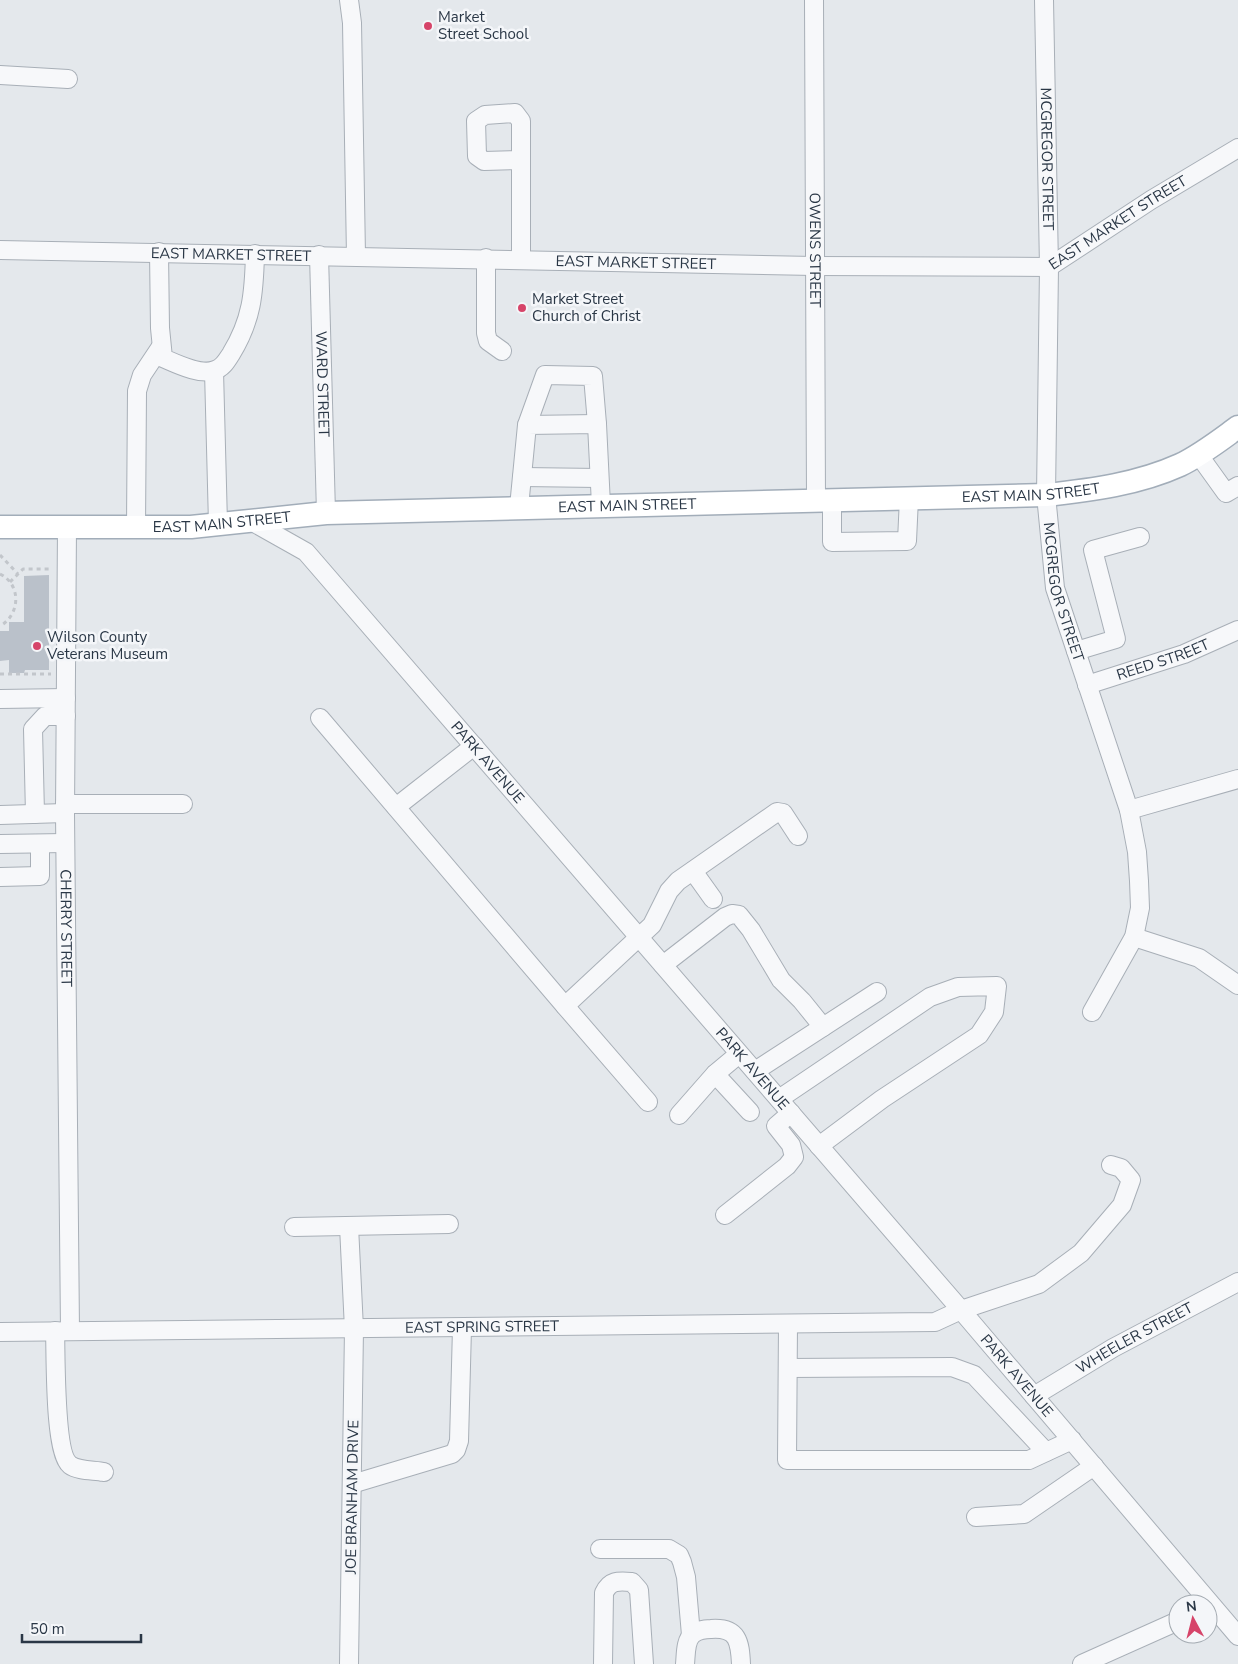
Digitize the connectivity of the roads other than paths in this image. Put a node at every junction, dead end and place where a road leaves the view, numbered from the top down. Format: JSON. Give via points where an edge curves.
{"nodes":[{"id":1,"x":349,"y":0,"type":"edge"},
{"id":2,"x":814,"y":0,"type":"edge"},
{"id":3,"x":1044,"y":0,"type":"edge"},
{"id":4,"x":0,"y":75,"type":"edge"},
{"id":5,"x":68,"y":79,"type":"dead end"},
{"id":6,"x":1238,"y":148,"type":"edge"},
{"id":7,"x":520,"y":160,"type":"dead end"},
{"id":8,"x":0,"y":250,"type":"edge"},
{"id":9,"x":159,"y":252,"type":"junction"},
{"id":10,"x":254,"y":254,"type":"junction"},
{"id":11,"x":319,"y":255,"type":"junction"},
{"id":12,"x":356,"y":256,"type":"junction"},
{"id":13,"x":486,"y":258,"type":"junction"},
{"id":14,"x":522,"y":259,"type":"junction"},
{"id":15,"x":814,"y":266,"type":"junction"},
{"id":16,"x":1049,"y":267,"type":"junction"},
{"id":17,"x":160,"y":348,"type":"junction"},
{"id":18,"x":502,"y":351,"type":"dead end"},
{"id":19,"x":214,"y":371,"type":"junction"},
{"id":20,"x":597,"y":424,"type":"junction"},
{"id":21,"x":527,"y":425,"type":"junction"},
{"id":22,"x":1238,"y":427,"type":"edge"},
{"id":23,"x":1198,"y":454,"type":"junction"},
{"id":24,"x":522,"y":476,"type":"junction"},
{"id":25,"x":599,"y":478,"type":"junction"},
{"id":26,"x":1238,"y":486,"type":"edge"},
{"id":27,"x":1046,"y":495,"type":"junction"},
{"id":28,"x":909,"y":498,"type":"junction"},
{"id":29,"x":824,"y":499,"type":"junction"},
{"id":30,"x":600,"y":505,"type":"junction"},
{"id":31,"x":519,"y":507,"type":"junction"},
{"id":32,"x":326,"y":513,"type":"junction"},
{"id":33,"x":251,"y":521,"type":"junction"},
{"id":34,"x":218,"y":524,"type":"junction"},
{"id":35,"x":0,"y":527,"type":"edge"},
{"id":36,"x":67,"y":527,"type":"junction"},
{"id":37,"x":136,"y":527,"type":"junction"},
{"id":38,"x":1140,"y":537,"type":"dead end"},
{"id":39,"x":1238,"y":630,"type":"edge"},
{"id":40,"x":1076,"y":651,"type":"junction"},
{"id":41,"x":1087,"y":685,"type":"junction"},
{"id":42,"x":66,"y":698,"type":"junction"},
{"id":43,"x":0,"y":699,"type":"edge"},
{"id":44,"x":66,"y":716,"type":"junction"},
{"id":45,"x":320,"y":718,"type":"dead end"},
{"id":46,"x":474,"y":746,"type":"junction"},
{"id":47,"x":1238,"y":779,"type":"edge"},
{"id":48,"x":183,"y":804,"type":"dead end"},
{"id":49,"x":396,"y":807,"type":"junction"},
{"id":50,"x":65,"y":809,"type":"junction"},
{"id":51,"x":1129,"y":810,"type":"junction"},
{"id":52,"x":35,"y":814,"type":"junction"},
{"id":53,"x":0,"y":815,"type":"edge"},
{"id":54,"x":798,"y":836,"type":"dead end"},
{"id":55,"x":65,"y":843,"type":"junction"},
{"id":56,"x":0,"y":844,"type":"edge"},
{"id":57,"x":40,"y":844,"type":"junction"},
{"id":58,"x":693,"y":871,"type":"junction"},
{"id":59,"x":0,"y":877,"type":"edge"},
{"id":60,"x":713,"y":900,"type":"dead end"},
{"id":61,"x":1134,"y":937,"type":"junction"},
{"id":62,"x":640,"y":938,"type":"junction"},
{"id":63,"x":663,"y":965,"type":"junction"},
{"id":64,"x":1238,"y":985,"type":"edge"},
{"id":65,"x":877,"y":992,"type":"dead end"},
{"id":66,"x":565,"y":1006,"type":"junction"},
{"id":67,"x":1092,"y":1012,"type":"dead end"},
{"id":68,"x":823,"y":1027,"type":"junction"},
{"id":69,"x":739,"y":1054,"type":"junction"},
{"id":70,"x":755,"y":1071,"type":"junction"},
{"id":71,"x":715,"y":1074,"type":"junction"},
{"id":72,"x":779,"y":1099,"type":"junction"},
{"id":73,"x":648,"y":1102,"type":"dead end"},
{"id":74,"x":750,"y":1112,"type":"dead end"},
{"id":75,"x":791,"y":1113,"type":"junction"},
{"id":76,"x":679,"y":1115,"type":"dead end"},
{"id":77,"x":819,"y":1146,"type":"junction"},
{"id":78,"x":1111,"y":1165,"type":"dead end"},
{"id":79,"x":725,"y":1215,"type":"dead end"},
{"id":80,"x":449,"y":1224,"type":"dead end"},
{"id":81,"x":349,"y":1226,"type":"junction"},
{"id":82,"x":294,"y":1227,"type":"dead end"},
{"id":83,"x":1238,"y":1282,"type":"edge"},
{"id":84,"x":961,"y":1310,"type":"junction"},
{"id":85,"x":788,"y":1324,"type":"junction"},
{"id":86,"x":462,"y":1328,"type":"junction"},
{"id":87,"x":354,"y":1329,"type":"junction"},
{"id":88,"x":62,"y":1331,"type":"junction"},
{"id":89,"x":0,"y":1332,"type":"edge"},
{"id":90,"x":788,"y":1368,"type":"junction"},
{"id":91,"x":1034,"y":1396,"type":"junction"},
{"id":92,"x":1072,"y":1440,"type":"junction"},
{"id":93,"x":1046,"y":1452,"type":"junction"},
{"id":94,"x":1094,"y":1466,"type":"junction"},
{"id":95,"x":104,"y":1472,"type":"dead end"},
{"id":96,"x":352,"y":1484,"type":"junction"},
{"id":97,"x":976,"y":1517,"type":"dead end"},
{"id":98,"x":600,"y":1549,"type":"dead end"},
{"id":99,"x":1199,"y":1594,"type":"edge"},
{"id":100,"x":1218,"y":1615,"type":"edge"},
{"id":101,"x":1168,"y":1625,"type":"edge"},
{"id":102,"x":691,"y":1635,"type":"junction"},
{"id":103,"x":1238,"y":1636,"type":"edge"},
{"id":104,"x":349,"y":1664,"type":"edge"},
{"id":105,"x":603,"y":1664,"type":"edge"},
{"id":106,"x":644,"y":1664,"type":"edge"},
{"id":107,"x":685,"y":1664,"type":"edge"},
{"id":108,"x":741,"y":1664,"type":"edge"},
{"id":109,"x":1082,"y":1664,"type":"edge"}],
"edges":[{"from":1,"to":12,"type":"street"},
{"from":2,"to":15,"type":"street","name":"OWENS STREET"},
{"from":3,"to":16,"type":"street","name":"MCGREGOR STREET"},
{"from":4,"to":5,"type":"street"},
{"from":6,"to":16,"type":"street","name":"EAST MARKET STREET"},
{"from":7,"to":14,"type":"street"},
{"from":8,"to":9,"type":"street","name":"EAST MARKET STREET"},
{"from":9,"to":10,"type":"street","name":"EAST MARKET STREET"},
{"from":9,"to":17,"type":"street"},
{"from":10,"to":11,"type":"street","name":"EAST MARKET STREET"},
{"from":10,"to":19,"type":"street","via":[[250,314],[233,350],[222,366]]},
{"from":11,"to":12,"type":"street","name":"EAST MARKET STREET"},
{"from":11,"to":32,"type":"street","name":"WARD STREET"},
{"from":12,"to":13,"type":"street","name":"EAST MARKET STREET"},
{"from":13,"to":14,"type":"street","name":"EAST MARKET STREET"},
{"from":13,"to":18,"type":"street","via":[[486,333],[488,341]]},
{"from":14,"to":15,"type":"street","name":"EAST MARKET STREET"},
{"from":15,"to":16,"type":"street","name":"EAST MARKET STREET"},
{"from":15,"to":29,"type":"street","name":"OWENS STREET"},
{"from":16,"to":27,"type":"street","name":"MCGREGOR STREET"},
{"from":17,"to":19,"type":"street","via":[[164,358],[195,370]]},
{"from":17,"to":37,"type":"street","via":[[142,375],[137,391]]},
{"from":19,"to":34,"type":"street"},
{"from":20,"to":21,"type":"street"},
{"from":20,"to":21,"type":"street","via":[[593,376],[545,375]]},
{"from":20,"to":25,"type":"street"},
{"from":21,"to":24,"type":"street"},
{"from":22,"to":23,"type":"main road","name":"EAST MAIN STREET"},
{"from":23,"to":26,"type":"street","via":[[1226,493]]},
{"from":23,"to":27,"type":"main road","name":"EAST MAIN STREET","via":[[1174,467],[1116,486]]},
{"from":24,"to":25,"type":"street"},
{"from":24,"to":31,"type":"street"},
{"from":25,"to":30,"type":"street"},
{"from":27,"to":28,"type":"main road","name":"EAST MAIN STREET"},
{"from":27,"to":40,"type":"street","name":"MCGREGOR STREET","via":[[1055,588]]},
{"from":28,"to":29,"type":"main road","name":"EAST MAIN STREET"},
{"from":28,"to":29,"type":"street","name":"OWENS STREET","via":[[907,541],[832,542]]},
{"from":29,"to":30,"type":"main road","name":"EAST MAIN STREET"},
{"from":30,"to":31,"type":"main road","name":"EAST MAIN STREET"},
{"from":31,"to":32,"type":"main road","name":"EAST MAIN STREET"},
{"from":32,"to":33,"type":"main road","name":"EAST MAIN STREET"},
{"from":33,"to":34,"type":"main road","name":"EAST MAIN STREET"},
{"from":33,"to":46,"type":"street","name":"PARK AVENUE","via":[[306,552]]},
{"from":34,"to":37,"type":"main road","name":"EAST MAIN STREET"},
{"from":35,"to":36,"type":"main road","name":"EAST MAIN STREET"},
{"from":36,"to":37,"type":"main road","name":"EAST MAIN STREET"},
{"from":36,"to":42,"type":"street","name":"CHERRY STREET"},
{"from":38,"to":40,"type":"street","via":[[1093,550],[1116,639]]},
{"from":39,"to":41,"type":"street","name":"REED STREET","via":[[1184,654]]},
{"from":40,"to":41,"type":"street","name":"MCGREGOR STREET"},
{"from":41,"to":51,"type":"street","name":"MCGREGOR STREET"},
{"from":42,"to":43,"type":"street"},
{"from":42,"to":44,"type":"street","name":"CHERRY STREET"},
{"from":44,"to":50,"type":"street","name":"CHERRY STREET"},
{"from":44,"to":52,"type":"street","via":[[46,716],[33,729]]},
{"from":45,"to":49,"type":"street"},
{"from":46,"to":49,"type":"street"},
{"from":46,"to":62,"type":"street","name":"PARK AVENUE"},
{"from":47,"to":51,"type":"street"},
{"from":48,"to":50,"type":"street"},
{"from":49,"to":66,"type":"street"},
{"from":50,"to":52,"type":"street"},
{"from":50,"to":55,"type":"street","name":"CHERRY STREET"},
{"from":51,"to":61,"type":"street","name":"MCGREGOR STREET","via":[[1139,881],[1140,908]]},
{"from":52,"to":53,"type":"street"},
{"from":54,"to":58,"type":"street","via":[[783,813],[777,812]]},
{"from":55,"to":57,"type":"street"},
{"from":55,"to":88,"type":"street","name":"CHERRY STREET"},
{"from":56,"to":57,"type":"street"},
{"from":57,"to":59,"type":"street","via":[[40,876]]},
{"from":58,"to":60,"type":"street"},
{"from":58,"to":62,"type":"street","via":[[669,891],[652,925]]},
{"from":61,"to":64,"type":"street","via":[[1199,958]]},
{"from":61,"to":67,"type":"street","name":"MCGREGOR STREET"},
{"from":62,"to":63,"type":"street","name":"PARK AVENUE"},
{"from":62,"to":66,"type":"street"},
{"from":63,"to":68,"type":"street","via":[[725,916],[739,915],[781,980]]},
{"from":63,"to":69,"type":"street","name":"PARK AVENUE"},
{"from":65,"to":68,"type":"street"},
{"from":66,"to":73,"type":"street"},
{"from":68,"to":70,"type":"street"},
{"from":69,"to":70,"type":"street","name":"PARK AVENUE"},
{"from":69,"to":71,"type":"street"},
{"from":70,"to":72,"type":"street","name":"PARK AVENUE"},
{"from":71,"to":74,"type":"street"},
{"from":71,"to":76,"type":"street"},
{"from":72,"to":75,"type":"street","name":"PARK AVENUE"},
{"from":72,"to":77,"type":"street","via":[[930,997],[958,987],[997,986],[994,1012],[980,1034]]},
{"from":75,"to":77,"type":"street","name":"PARK AVENUE"},
{"from":75,"to":79,"type":"street","via":[[776,1126],[791,1145],[794,1157]]},
{"from":77,"to":84,"type":"street","name":"PARK AVENUE"},
{"from":78,"to":84,"type":"street","name":"EAST SPRING STREET","via":[[1121,1168],[1131,1180],[1122,1205],[1081,1254],[1040,1284]]},
{"from":80,"to":81,"type":"street"},
{"from":81,"to":82,"type":"street"},
{"from":81,"to":87,"type":"street","name":"JOE BRANHAM DRIVE"},
{"from":83,"to":91,"type":"street","name":"WHEELER STREET","via":[[1113,1348]]},
{"from":84,"to":85,"type":"street","name":"EAST SPRING STREET","via":[[935,1322]]},
{"from":84,"to":91,"type":"street","name":"PARK AVENUE"},
{"from":85,"to":86,"type":"street","name":"EAST SPRING STREET"},
{"from":85,"to":90,"type":"street"},
{"from":86,"to":87,"type":"street","name":"EAST SPRING STREET"},
{"from":86,"to":96,"type":"street","via":[[459,1441],[456,1450],[452,1454]]},
{"from":87,"to":88,"type":"street","name":"EAST SPRING STREET"},
{"from":87,"to":96,"type":"street","name":"JOE BRANHAM DRIVE"},
{"from":88,"to":89,"type":"street","name":"EAST SPRING STREET"},
{"from":88,"to":95,"type":"street","name":"CHERRY STREET","via":[[58,1420],[63,1456],[73,1467]]},
{"from":90,"to":93,"type":"street","via":[[952,1367],[974,1375]]},
{"from":90,"to":93,"type":"street","via":[[787,1460],[1029,1460]]},
{"from":91,"to":92,"type":"street","name":"PARK AVENUE"},
{"from":92,"to":93,"type":"street"},
{"from":92,"to":94,"type":"street","name":"PARK AVENUE"},
{"from":94,"to":97,"type":"street","via":[[1024,1514]]},
{"from":94,"to":99,"type":"street","name":"PARK AVENUE"},
{"from":96,"to":104,"type":"street","name":"JOE BRANHAM DRIVE"},
{"from":98,"to":102,"type":"street","via":[[669,1549],[679,1555],[686,1577]]},
{"from":100,"to":103,"type":"street","name":"PARK AVENUE"},
{"from":101,"to":109,"type":"street"},
{"from":102,"to":107,"type":"street","via":[[686,1646]]},
{"from":102,"to":108,"type":"street","via":[[712,1629],[734,1633],[741,1649]]},
{"from":105,"to":106,"type":"street","via":[[604,1593],[608,1585],[617,1581],[632,1582],[639,1590]]}]}
